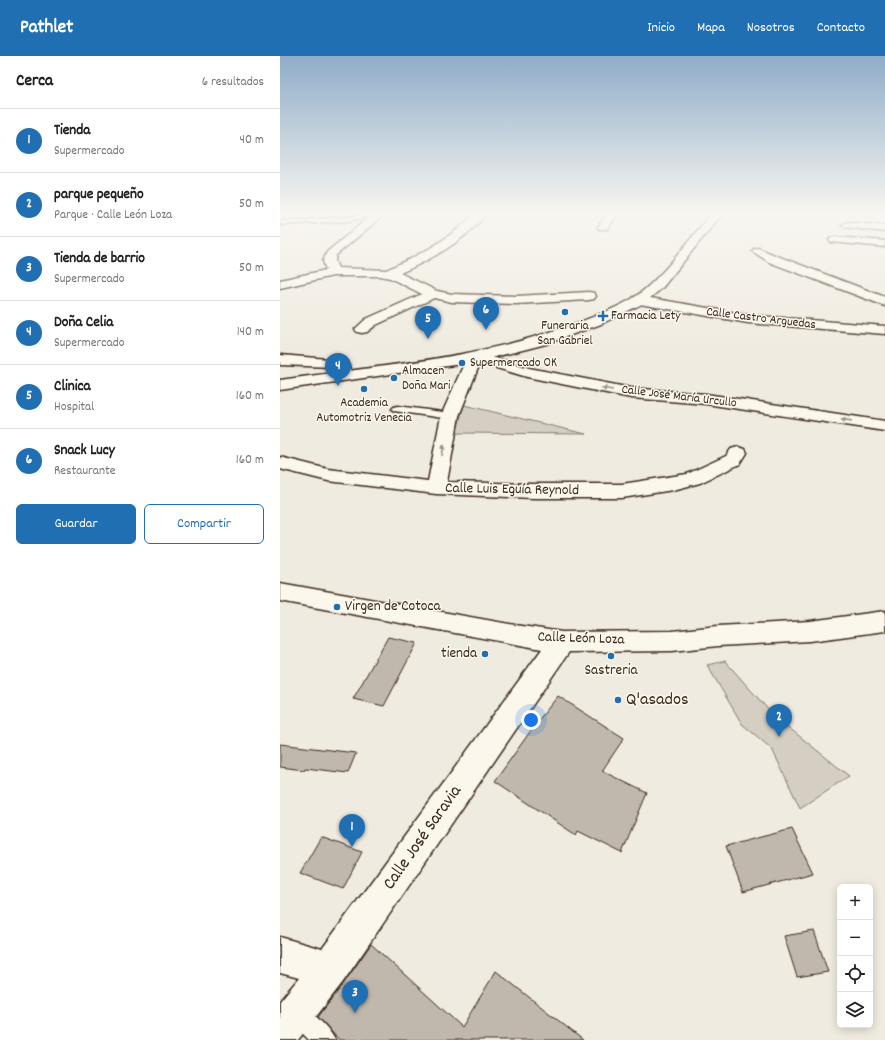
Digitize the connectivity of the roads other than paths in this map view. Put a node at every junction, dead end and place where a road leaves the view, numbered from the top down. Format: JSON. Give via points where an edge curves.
{"nodes":[{"id":1,"x":329,"y":260,"type":"edge"},
{"id":2,"x":418,"y":260,"type":"edge"},
{"id":3,"x":678,"y":260,"type":"edge"},
{"id":4,"x":775,"y":260,"type":"edge"},
{"id":5,"x":333,"y":272,"type":"junction"},
{"id":6,"x":389,"y":273,"type":"junction"},
{"id":7,"x":280,"y":284,"type":"edge"},
{"id":8,"x":872,"y":284,"type":"dead end"},
{"id":9,"x":845,"y":287,"type":"junction"},
{"id":10,"x":433,"y":294,"type":"junction"},
{"id":11,"x":589,"y":296,"type":"dead end"},
{"id":12,"x":639,"y":300,"type":"junction"},
{"id":13,"x":885,"y":302,"type":"edge"},
{"id":14,"x":362,"y":329,"type":"dead end"},
{"id":15,"x":885,"y":330,"type":"edge"},
{"id":16,"x":475,"y":357,"type":"junction"},
{"id":17,"x":280,"y":360,"type":"edge"},
{"id":18,"x":344,"y":375,"type":"junction"},
{"id":19,"x":280,"y":385,"type":"edge"},
{"id":20,"x":397,"y":409,"type":"dead end"},
{"id":21,"x":450,"y":416,"type":"junction"},
{"id":22,"x":885,"y":426,"type":"edge"},
{"id":23,"x":738,"y":453,"type":"dead end"},
{"id":24,"x":280,"y":463,"type":"edge"},
{"id":25,"x":436,"y":488,"type":"junction"},
{"id":26,"x":280,"y":592,"type":"edge"},
{"id":27,"x":885,"y":621,"type":"edge"},
{"id":28,"x":562,"y":642,"type":"junction"},
{"id":29,"x":280,"y":955,"type":"edge"},
{"id":30,"x":330,"y":969,"type":"junction"},
{"id":31,"x":288,"y":1023,"type":"edge"},
{"id":32,"x":324,"y":1040,"type":"edge"}],
"edges":[{"from":1,"to":5,"type":"street"},
{"from":2,"to":6,"type":"street"},
{"from":3,"to":12,"type":"street","via":[[657,285]]},
{"from":4,"to":9,"type":"street"},
{"from":5,"to":6,"type":"street"},
{"from":5,"to":7,"type":"street"},
{"from":6,"to":10,"type":"street"},
{"from":8,"to":9,"type":"street"},
{"from":9,"to":13,"type":"street"},
{"from":10,"to":11,"type":"street","via":[[492,301]]},
{"from":10,"to":14,"type":"street","via":[[371,322]]},
{"from":12,"to":15,"type":"street","name":"Calle Castro Arguedas","via":[[748,319]]},
{"from":12,"to":16,"type":"street","via":[[596,321],[541,341]]},
{"from":16,"to":18,"type":"street"},
{"from":16,"to":21,"type":"street"},
{"from":22,"to":16,"type":"street","name":"Calle José María Urcullo","one_way":true,"via":[[706,399],[624,392],[527,372]]},
{"from":17,"to":18,"type":"street","via":[[336,363],[341,366]]},
{"from":18,"to":19,"type":"street"},
{"from":20,"to":21,"type":"lane"},
{"from":25,"to":21,"type":"street","one_way":true},
{"from":23,"to":25,"type":"street","name":"Calle Luis Eguía Reynold","via":[[733,460],[708,473],[673,484],[647,488],[586,491]]},
{"from":24,"to":25,"type":"street","name":"Calle Luis Eguía Reynold","via":[[328,475]]},
{"from":26,"to":28,"type":"street","name":"Calle León Loza"},
{"from":27,"to":28,"type":"street","name":"Calle León Loza","via":[[810,631],[672,641]]},
{"from":28,"to":30,"type":"street","name":"Calle José Saravia"},
{"from":29,"to":30,"type":"street"},
{"from":30,"to":31,"type":"street","name":"Calle José Saravia"},
{"from":31,"to":32,"type":"lane"}]}
